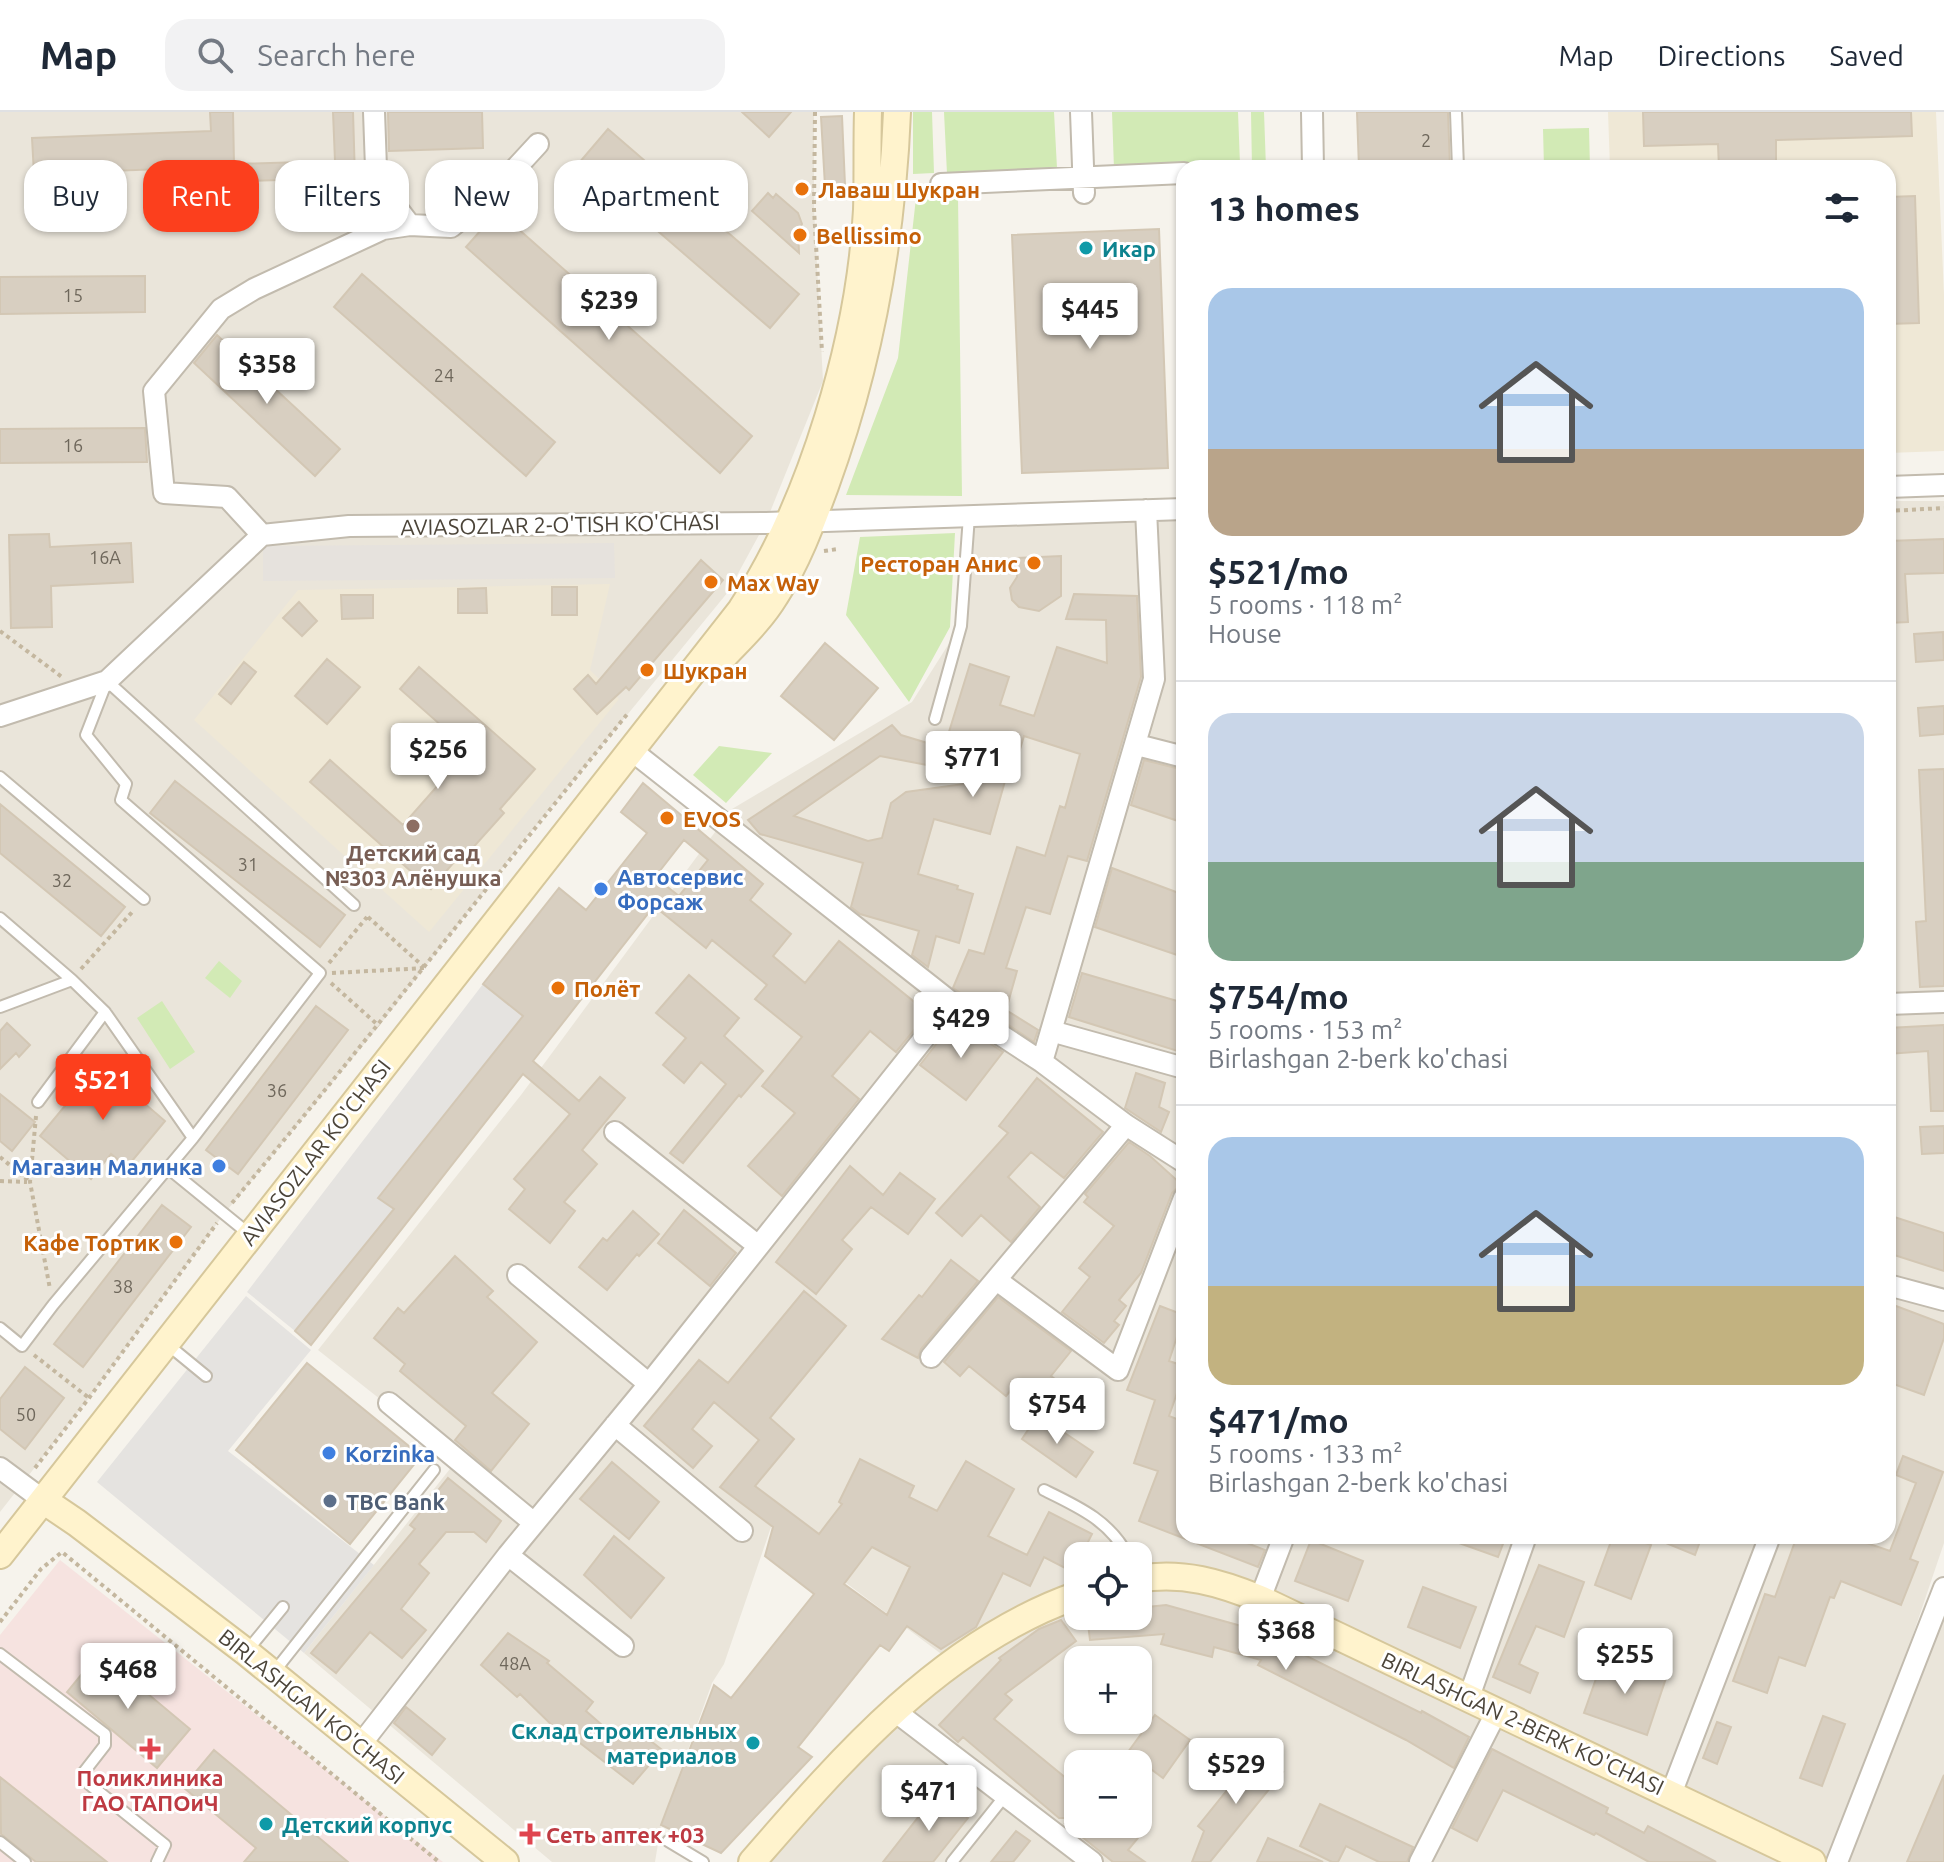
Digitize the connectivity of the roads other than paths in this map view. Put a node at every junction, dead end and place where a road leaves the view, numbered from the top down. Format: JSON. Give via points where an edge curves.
{"nodes":[{"id":1,"x":374,"y":112,"type":"edge"},
{"id":2,"x":868,"y":112,"type":"edge"},
{"id":3,"x":897,"y":112,"type":"edge"},
{"id":4,"x":1081,"y":112,"type":"edge"},
{"id":5,"x":1312,"y":112,"type":"edge"},
{"id":6,"x":1456,"y":112,"type":"edge"},
{"id":7,"x":538,"y":144,"type":"dead end"},
{"id":8,"x":1313,"y":160,"type":"edge"},
{"id":9,"x":1458,"y":160,"type":"edge"},
{"id":10,"x":1176,"y":174,"type":"edge"},
{"id":11,"x":941,"y":184,"type":"dead end"},
{"id":12,"x":1083,"y":185,"type":"junction"},
{"id":13,"x":410,"y":225,"type":"junction"},
{"id":14,"x":1944,"y":485,"type":"edge"},
{"id":15,"x":1896,"y":487,"type":"edge"},
{"id":16,"x":1176,"y":509,"type":"edge"},
{"id":17,"x":1146,"y":510,"type":"junction"},
{"id":18,"x":969,"y":516,"type":"junction"},
{"id":19,"x":800,"y":521,"type":"junction"},
{"id":20,"x":262,"y":535,"type":"junction"},
{"id":21,"x":107,"y":681,"type":"junction"},
{"id":22,"x":0,"y":716,"type":"edge"},
{"id":23,"x":935,"y":719,"type":"dead end"},
{"id":24,"x":1137,"y":745,"type":"junction"},
{"id":25,"x":631,"y":750,"type":"junction"},
{"id":26,"x":1176,"y":755,"type":"edge"},
{"id":27,"x":0,"y":777,"type":"edge"},
{"id":28,"x":144,"y":899,"type":"road end"},
{"id":29,"x":354,"y":905,"type":"road end"},
{"id":30,"x":0,"y":918,"type":"edge"},
{"id":31,"x":72,"y":980,"type":"junction"},
{"id":32,"x":1944,"y":1002,"type":"edge"},
{"id":33,"x":952,"y":1003,"type":"junction"},
{"id":34,"x":1896,"y":1004,"type":"edge"},
{"id":35,"x":0,"y":1007,"type":"edge"},
{"id":36,"x":105,"y":1012,"type":"junction"},
{"id":37,"x":1051,"y":1031,"type":"junction"},
{"id":38,"x":1042,"y":1062,"type":"junction"},
{"id":39,"x":1176,"y":1066,"type":"edge"},
{"id":40,"x":38,"y":1102,"type":"road end"},
{"id":41,"x":1126,"y":1125,"type":"junction"},
{"id":42,"x":615,"y":1132,"type":"dead end"},
{"id":43,"x":193,"y":1138,"type":"junction"},
{"id":44,"x":1176,"y":1157,"type":"edge"},
{"id":45,"x":168,"y":1168,"type":"junction"},
{"id":46,"x":1176,"y":1219,"type":"edge"},
{"id":47,"x":250,"y":1235,"type":"junction"},
{"id":48,"x":757,"y":1245,"type":"junction"},
{"id":49,"x":518,"y":1275,"type":"dead end"},
{"id":50,"x":998,"y":1281,"type":"junction"},
{"id":51,"x":1896,"y":1287,"type":"edge"},
{"id":52,"x":1944,"y":1300,"type":"edge"},
{"id":53,"x":0,"y":1328,"type":"edge"},
{"id":54,"x":166,"y":1343,"type":"junction"},
{"id":55,"x":931,"y":1357,"type":"dead end"},
{"id":56,"x":206,"y":1376,"type":"dead end"},
{"id":57,"x":649,"y":1384,"type":"junction"},
{"id":58,"x":389,"y":1403,"type":"dead end"},
{"id":59,"x":615,"y":1425,"type":"junction"},
{"id":60,"x":0,"y":1468,"type":"edge"},
{"id":61,"x":434,"y":1470,"type":"dead end"},
{"id":62,"x":1044,"y":1490,"type":"dead end"},
{"id":63,"x":43,"y":1500,"type":"junction"},
{"id":64,"x":534,"y":1523,"type":"junction"},
{"id":65,"x":742,"y":1531,"type":"dead end"},
{"id":66,"x":1120,"y":1542,"type":"edge"},
{"id":67,"x":1281,"y":1544,"type":"edge"},
{"id":68,"x":1523,"y":1544,"type":"edge"},
{"id":69,"x":1767,"y":1544,"type":"edge"},
{"id":70,"x":0,"y":1555,"type":"edge"},
{"id":71,"x":508,"y":1555,"type":"junction"},
{"id":72,"x":1152,"y":1574,"type":"edge"},
{"id":73,"x":1944,"y":1588,"type":"edge"},
{"id":74,"x":1260,"y":1599,"type":"junction"},
{"id":75,"x":1064,"y":1601,"type":"edge"},
{"id":76,"x":283,"y":1607,"type":"dead end"},
{"id":77,"x":623,"y":1646,"type":"dead end"},
{"id":78,"x":246,"y":1652,"type":"junction"},
{"id":79,"x":0,"y":1654,"type":"edge"},
{"id":80,"x":273,"y":1673,"type":"junction"},
{"id":81,"x":1469,"y":1697,"type":"junction"},
{"id":82,"x":1497,"y":1711,"type":"junction"},
{"id":83,"x":896,"y":1712,"type":"junction"},
{"id":84,"x":361,"y":1744,"type":"junction"},
{"id":85,"x":1671,"y":1794,"type":"junction"},
{"id":86,"x":1004,"y":1797,"type":"junction"},
{"id":87,"x":668,"y":1841,"type":"dead end"},
{"id":88,"x":0,"y":1842,"type":"edge"},
{"id":89,"x":25,"y":1862,"type":"edge"},
{"id":90,"x":157,"y":1862,"type":"edge"},
{"id":91,"x":505,"y":1862,"type":"edge"},
{"id":92,"x":703,"y":1862,"type":"edge"},
{"id":93,"x":752,"y":1862,"type":"edge"},
{"id":94,"x":952,"y":1862,"type":"edge"},
{"id":95,"x":1092,"y":1862,"type":"edge"},
{"id":96,"x":1420,"y":1862,"type":"edge"},
{"id":97,"x":1812,"y":1862,"type":"edge"},
{"id":98,"x":1837,"y":1862,"type":"edge"}],
"edges":[{"from":1,"to":13,"type":"street","via":[[376,168],[384,191]]},
{"from":2,"to":19,"type":"main road","name":"AVIASOZLAR KO'CHASI","via":[[867,211],[852,320]]},
{"from":3,"to":19,"type":"main road","name":"AVIASOZLAR KO'CHASI","via":[[891,211],[874,314],[848,418]]},
{"from":4,"to":12,"type":"street"},
{"from":5,"to":8,"type":"street"},
{"from":6,"to":9,"type":"lane"},
{"from":7,"to":13,"type":"street","via":[[492,194],[451,227]]},
{"from":10,"to":12,"type":"street"},
{"from":11,"to":12,"type":"street"},
{"from":13,"to":20,"type":"street","via":[[383,229],[221,309],[154,391],[164,493],[227,497]]},
{"from":14,"to":15,"type":"street"},
{"from":16,"to":17,"type":"street","name":"AVIASOZLAR 2-O'TISH KO'CHASI"},
{"from":17,"to":18,"type":"street","name":"AVIASOZLAR 2-O'TISH KO'CHASI"},
{"from":17,"to":24,"type":"street","via":[[1154,679]]},
{"from":18,"to":19,"type":"street","name":"AVIASOZLAR 2-O'TISH KO'CHASI"},
{"from":18,"to":23,"type":"lane","via":[[961,626]]},
{"from":19,"to":20,"type":"street","name":"AVIASOZLAR 2-O'TISH KO'CHASI","via":[[349,526]]},
{"from":19,"to":25,"type":"main road","name":"AVIASOZLAR KO'CHASI","via":[[787,576],[758,620]]},
{"from":20,"to":21,"type":"street"},
{"from":21,"to":22,"type":"street"},
{"from":21,"to":29,"type":"lane"},
{"from":21,"to":43,"type":"lane","via":[[86,735],[126,784],[121,800],[320,973]]},
{"from":24,"to":26,"type":"street"},
{"from":24,"to":37,"type":"street"},
{"from":25,"to":33,"type":"street"},
{"from":25,"to":47,"type":"main road","name":"AVIASOZLAR KO'CHASI"},
{"from":27,"to":28,"type":"lane"},
{"from":30,"to":31,"type":"lane"},
{"from":31,"to":35,"type":"lane"},
{"from":31,"to":36,"type":"lane"},
{"from":32,"to":34,"type":"street"},
{"from":33,"to":38,"type":"street"},
{"from":33,"to":48,"type":"street"},
{"from":36,"to":40,"type":"lane"},
{"from":36,"to":43,"type":"lane"},
{"from":37,"to":38,"type":"street"},
{"from":37,"to":39,"type":"street"},
{"from":38,"to":41,"type":"street"},
{"from":41,"to":44,"type":"street"},
{"from":41,"to":50,"type":"street"},
{"from":42,"to":48,"type":"street"},
{"from":43,"to":45,"type":"lane"},
{"from":45,"to":47,"type":"lane"},
{"from":45,"to":53,"type":"lane","via":[[22,1346]]},
{"from":46,"to":50,"type":"street","via":[[1118,1370]]},
{"from":47,"to":54,"type":"main road","name":"AVIASOZLAR KO'CHASI"},
{"from":48,"to":57,"type":"street"},
{"from":49,"to":57,"type":"street"},
{"from":50,"to":55,"type":"street"},
{"from":51,"to":52,"type":"street"},
{"from":54,"to":56,"type":"lane"},
{"from":54,"to":63,"type":"main road","name":"AVIASOZLAR KO'CHASI"},
{"from":57,"to":59,"type":"street"},
{"from":58,"to":64,"type":"street"},
{"from":59,"to":64,"type":"street"},
{"from":59,"to":65,"type":"street"},
{"from":60,"to":63,"type":"street","name":"BIRLASHGAN KO'CHASI"},
{"from":61,"to":80,"type":"lane"},
{"from":62,"to":66,"type":"lane","via":[[1080,1507]]},
{"from":63,"to":70,"type":"main road","name":"AVIASOZLAR KO'CHASI"},
{"from":63,"to":78,"type":"main road","name":"BIRLASHGAN KO'CHASI"},
{"from":64,"to":71,"type":"street"},
{"from":67,"to":74,"type":"street"},
{"from":68,"to":81,"type":"street"},
{"from":69,"to":85,"type":"street"},
{"from":71,"to":77,"type":"street"},
{"from":71,"to":84,"type":"street"},
{"from":72,"to":74,"type":"main road","name":"BIRLASHGAN 2-BERK KO'CHASI","via":[[1203,1579]]},
{"from":73,"to":98,"type":"street"},
{"from":74,"to":81,"type":"main road","name":"BIRLASHGAN 2-BERK KO'CHASI"},
{"from":75,"to":83,"type":"main road","via":[[952,1662]]},
{"from":76,"to":78,"type":"lane"},
{"from":78,"to":80,"type":"main road","name":"BIRLASHGAN KO'CHASI"},
{"from":79,"to":90,"type":"lane","via":[[105,1734],[105,1745],[84,1772],[89,1784],[165,1845]]},
{"from":80,"to":84,"type":"main road","name":"BIRLASHGAN KO'CHASI"},
{"from":81,"to":82,"type":"main road","name":"BIRLASHGAN 2-BERK KO'CHASI"},
{"from":82,"to":85,"type":"main road","name":"BIRLASHGAN 2-BERK KO'CHASI"},
{"from":82,"to":96,"type":"street"},
{"from":83,"to":86,"type":"street"},
{"from":83,"to":93,"type":"main road","via":[[822,1781]]},
{"from":84,"to":91,"type":"main road","name":"BIRLASHGAN KO'CHASI"},
{"from":85,"to":97,"type":"main road","name":"BIRLASHGAN 2-BERK KO'CHASI"},
{"from":86,"to":94,"type":"lane"},
{"from":86,"to":95,"type":"street"},
{"from":87,"to":92,"type":"lane"},
{"from":88,"to":89,"type":"lane"}]}
